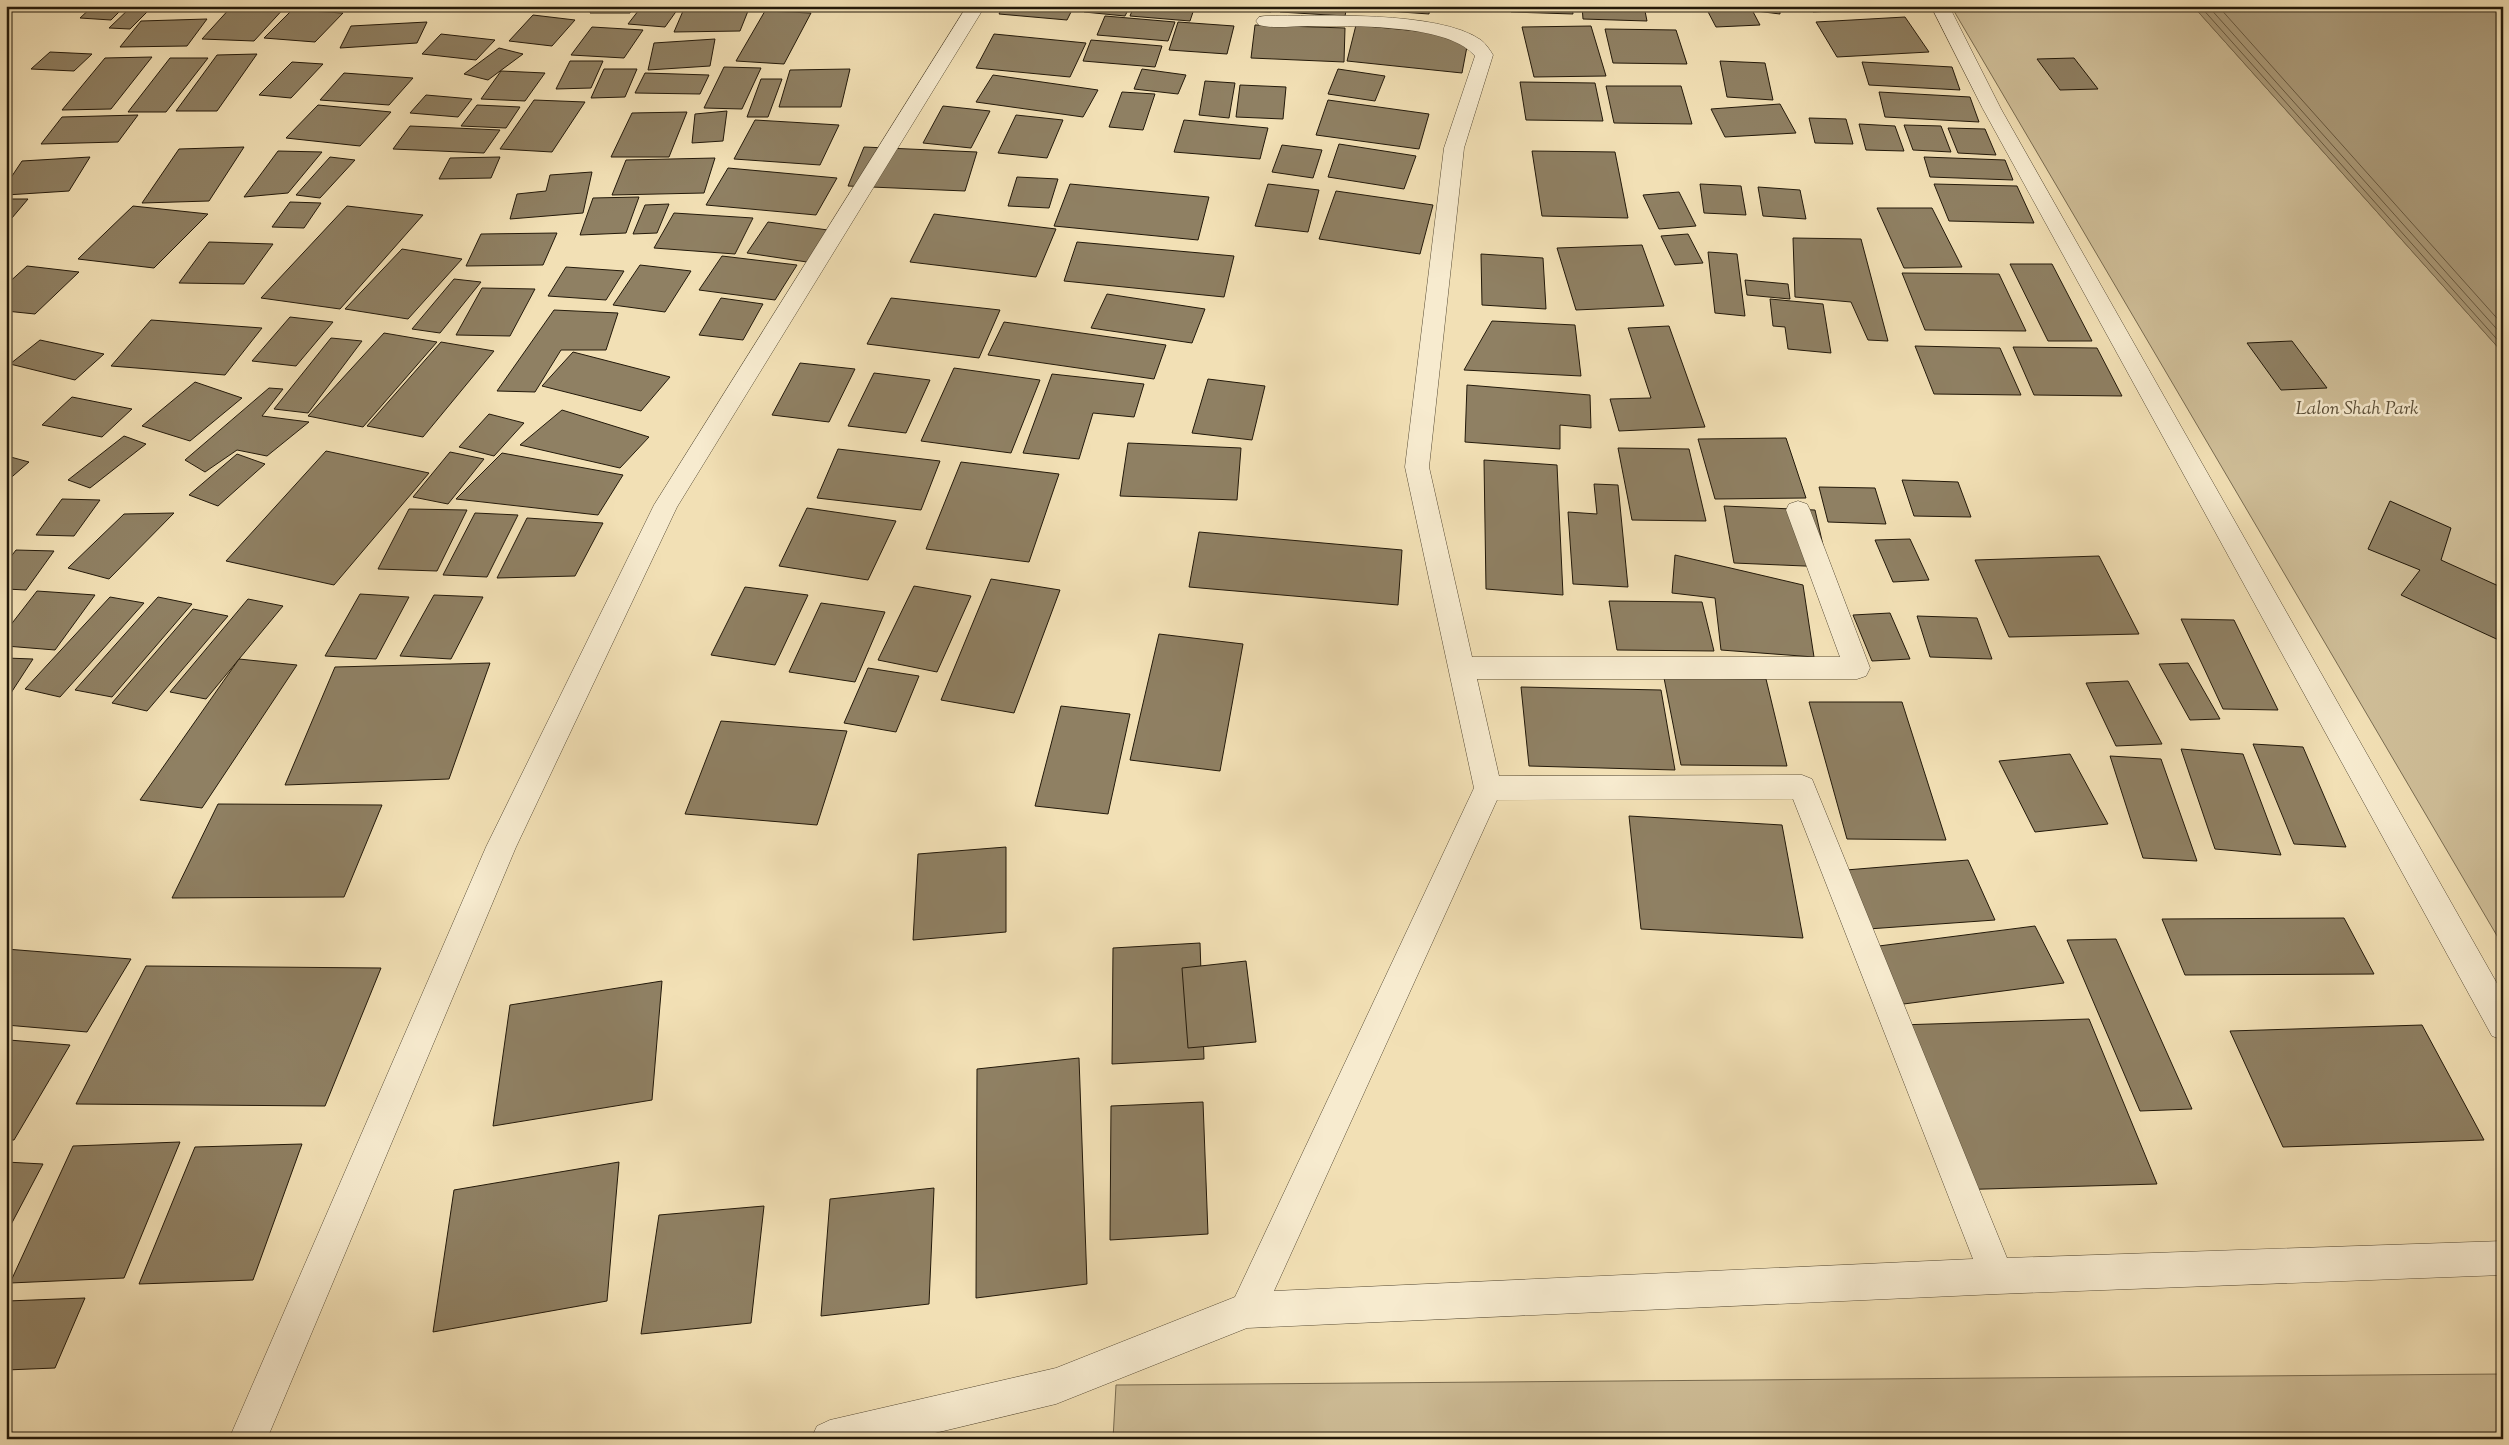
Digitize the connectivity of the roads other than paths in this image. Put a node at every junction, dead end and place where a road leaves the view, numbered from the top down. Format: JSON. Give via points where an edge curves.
{"nodes":[{"id":1,"x":976,"y":6,"type":"edge"},
{"id":2,"x":1940,"y":6,"type":"edge"},
{"id":3,"x":1265,"y":21,"type":"dead end"},
{"id":4,"x":1798,"y":510,"type":"dead end"},
{"id":5,"x":1461,"y":668,"type":"junction"},
{"id":6,"x":1488,"y":788,"type":"junction"},
{"id":7,"x":2503,"y":1025,"type":"edge"},
{"id":8,"x":2503,"y":1258,"type":"edge"},
{"id":9,"x":1997,"y":1276,"type":"junction"},
{"id":10,"x":1247,"y":1310,"type":"junction"},
{"id":11,"x":248,"y":1439,"type":"edge"},
{"id":12,"x":830,"y":1439,"type":"edge"}],
"edges":[{"from":1,"to":11,"type":"street","via":[[666,505],[501,847]]},
{"from":2,"to":7,"type":"street","via":[[1992,109]]},
{"from":3,"to":5,"type":"street","via":[[1403,24],[1436,29],[1474,43],[1484,55],[1454,148],[1417,467]]},
{"from":4,"to":5,"type":"street","via":[[1858,668]]},
{"from":5,"to":6,"type":"street"},
{"from":6,"to":9,"type":"street","via":[[1802,787]]},
{"from":6,"to":10,"type":"street"},
{"from":8,"to":9,"type":"street"},
{"from":9,"to":10,"type":"street"},
{"from":10,"to":12,"type":"street","via":[[1056,1386]]}]}
